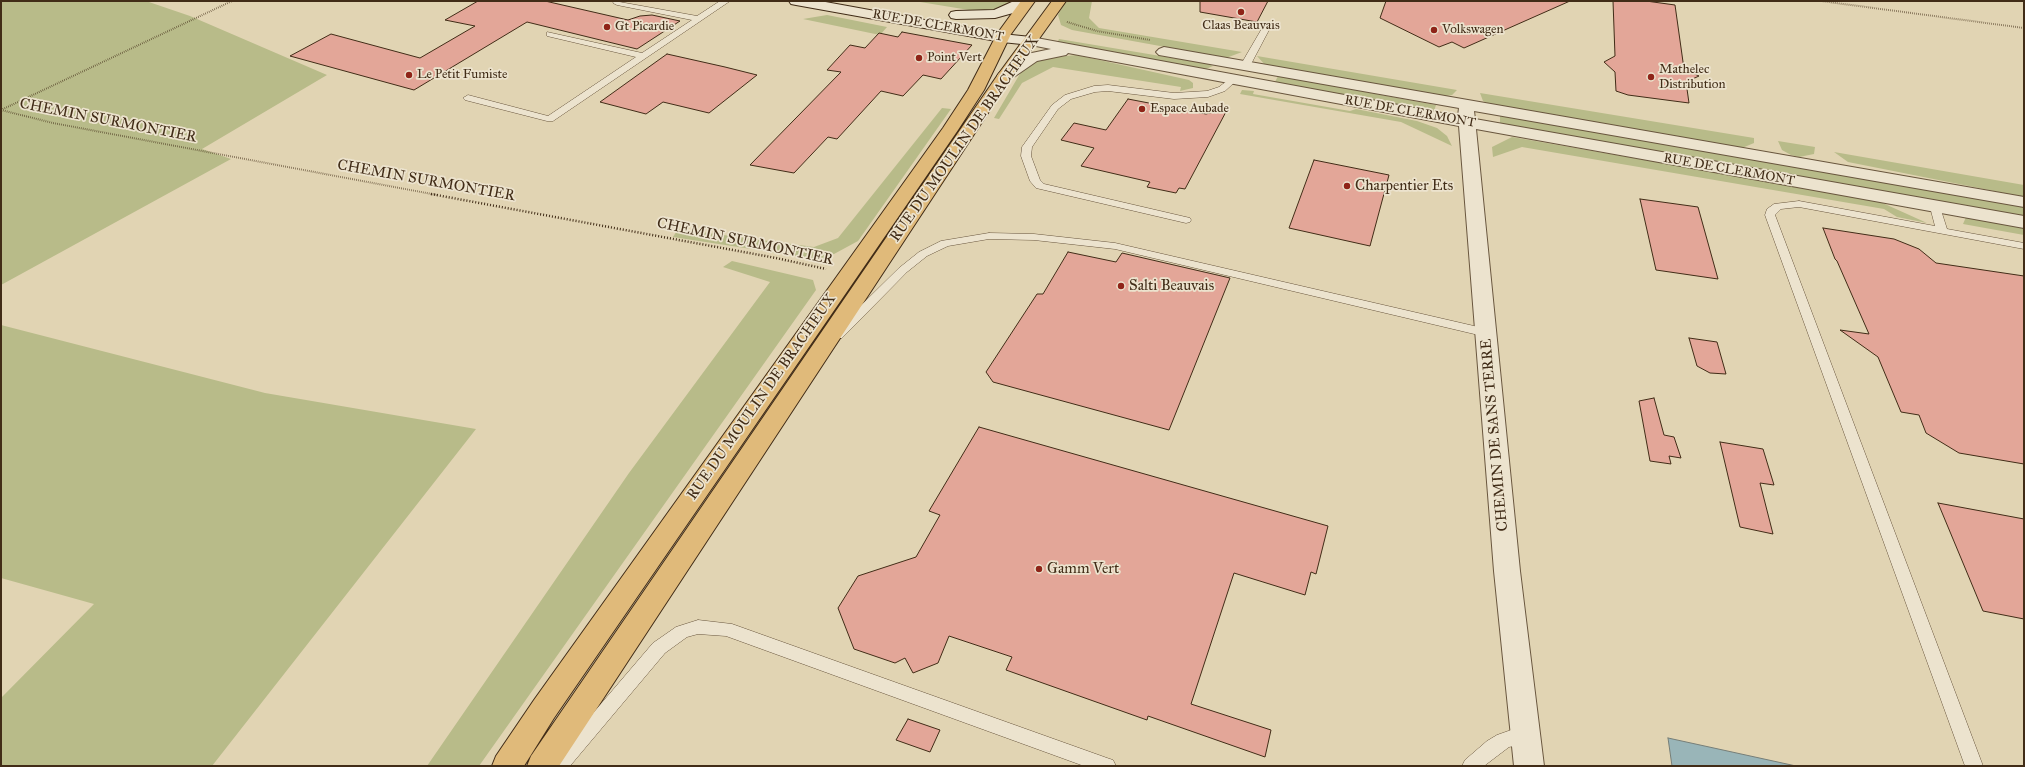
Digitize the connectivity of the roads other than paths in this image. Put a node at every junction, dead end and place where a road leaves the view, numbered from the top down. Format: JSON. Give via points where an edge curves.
{"nodes":[{"id":1,"x":726,"y":1,"type":"edge"},
{"id":2,"x":1024,"y":1,"type":"edge"},
{"id":3,"x":1028,"y":1,"type":"edge"},
{"id":4,"x":1059,"y":1,"type":"edge"},
{"id":5,"x":804,"y":2,"type":"edge"},
{"id":6,"x":617,"y":3,"type":"dead end"},
{"id":7,"x":941,"y":12,"type":"dead end"},
{"id":8,"x":956,"y":15,"type":"junction"},
{"id":9,"x":698,"y":20,"type":"junction"},
{"id":10,"x":1265,"y":30,"type":"dead end"},
{"id":11,"x":1007,"y":31,"type":"junction"},
{"id":12,"x":550,"y":34,"type":"dead end"},
{"id":13,"x":1035,"y":36,"type":"junction"},
{"id":14,"x":1095,"y":54,"type":"junction"},
{"id":15,"x":643,"y":56,"type":"junction"},
{"id":16,"x":1245,"y":66,"type":"junction"},
{"id":17,"x":1005,"y":76,"type":"junction"},
{"id":18,"x":1232,"y":80,"type":"junction"},
{"id":19,"x":468,"y":98,"type":"dead end"},
{"id":20,"x":1466,"y":113,"type":"junction"},
{"id":21,"x":2024,"y":202,"type":"edge"},
{"id":22,"x":1935,"y":206,"type":"junction"},
{"id":23,"x":1186,"y":220,"type":"dead end"},
{"id":24,"x":2024,"y":222,"type":"edge"},
{"id":25,"x":1942,"y":231,"type":"junction"},
{"id":26,"x":2024,"y":246,"type":"edge"},
{"id":27,"x":1487,"y":333,"type":"junction"},
{"id":28,"x":816,"y":358,"type":"junction"},
{"id":29,"x":1526,"y":736,"type":"junction"},
{"id":30,"x":507,"y":766,"type":"edge"},
{"id":31,"x":542,"y":766,"type":"edge"},
{"id":32,"x":559,"y":766,"type":"edge"},
{"id":33,"x":1107,"y":766,"type":"edge"},
{"id":34,"x":1471,"y":766,"type":"edge"},
{"id":35,"x":1529,"y":766,"type":"edge"},
{"id":36,"x":1974,"y":766,"type":"edge"}],
"edges":[{"from":1,"to":9,"type":"lane"},
{"from":2,"to":8,"type":"street","via":[[995,14]]},
{"from":3,"to":11,"type":"main road","name":"RUE DU MOULIN DE BRACHEUX"},
{"from":4,"to":13,"type":"main road","name":"RUE DU MOULIN DE BRACHEUX"},
{"from":5,"to":11,"type":"street","name":"RUE DE CLERMONT"},
{"from":6,"to":9,"type":"lane"},
{"from":7,"to":8,"type":"street","name":"RUE DE CLERMONT"},
{"from":8,"to":11,"type":"street","name":"RUE DE CLERMONT"},
{"from":9,"to":15,"type":"lane"},
{"from":10,"to":16,"type":"lane"},
{"from":11,"to":13,"type":"street","name":"RUE DE CLERMONT"},
{"from":11,"to":30,"type":"main road","name":"RUE DU MOULIN DE BRACHEUX","via":[[964,108],[544,709]]},
{"from":12,"to":15,"type":"lane"},
{"from":13,"to":14,"type":"street","name":"RUE DE CLERMONT"},
{"from":13,"to":16,"type":"street","name":"RUE DE CLERMONT"},
{"from":13,"to":17,"type":"main road","name":"RUE DU MOULIN DE BRACHEUX"},
{"from":14,"to":17,"type":"street","via":[[1072,51],[1039,55],[1027,60]]},
{"from":14,"to":18,"type":"street","name":"RUE DE CLERMONT"},
{"from":15,"to":19,"type":"lane","via":[[550,119]]},
{"from":16,"to":18,"type":"street"},
{"from":16,"to":20,"type":"street","name":"RUE DE CLERMONT"},
{"from":17,"to":28,"type":"main road","name":"RUE DU MOULIN DE BRACHEUX"},
{"from":18,"to":20,"type":"street","name":"RUE DE CLERMONT"},
{"from":18,"to":23,"type":"lane","via":[[1217,91],[1203,94],[1174,96],[1108,88],[1094,89],[1068,97],[1055,107],[1027,147],[1026,156],[1035,181],[1040,186]]},
{"from":20,"to":21,"type":"street","name":"RUE DE CLERMONT"},
{"from":20,"to":22,"type":"street","name":"RUE DE CLERMONT"},
{"from":20,"to":27,"type":"street","name":"CHEMIN DE SANS TERRE"},
{"from":22,"to":24,"type":"street","name":"RUE DE CLERMONT"},
{"from":22,"to":25,"type":"lane"},
{"from":25,"to":26,"type":"lane"},
{"from":25,"to":36,"type":"lane","via":[[1799,204],[1778,206],[1771,210],[1770,215]]},
{"from":27,"to":28,"type":"lane","via":[[1115,246],[1034,237],[971,237],[946,243],[923,254],[903,270]]},
{"from":27,"to":29,"type":"street","name":"CHEMIN DE SANS TERRE","via":[[1506,571]]},
{"from":28,"to":31,"type":"main road","name":"RUE DU MOULIN DE BRACHEUX"},
{"from":29,"to":34,"type":"lane","via":[[1514,737],[1492,747]]},
{"from":29,"to":35,"type":"street","name":"CHEMIN DE SANS TERRE"},
{"from":32,"to":33,"type":"lane","via":[[649,658],[682,632],[698,627],[726,629]]}]}
